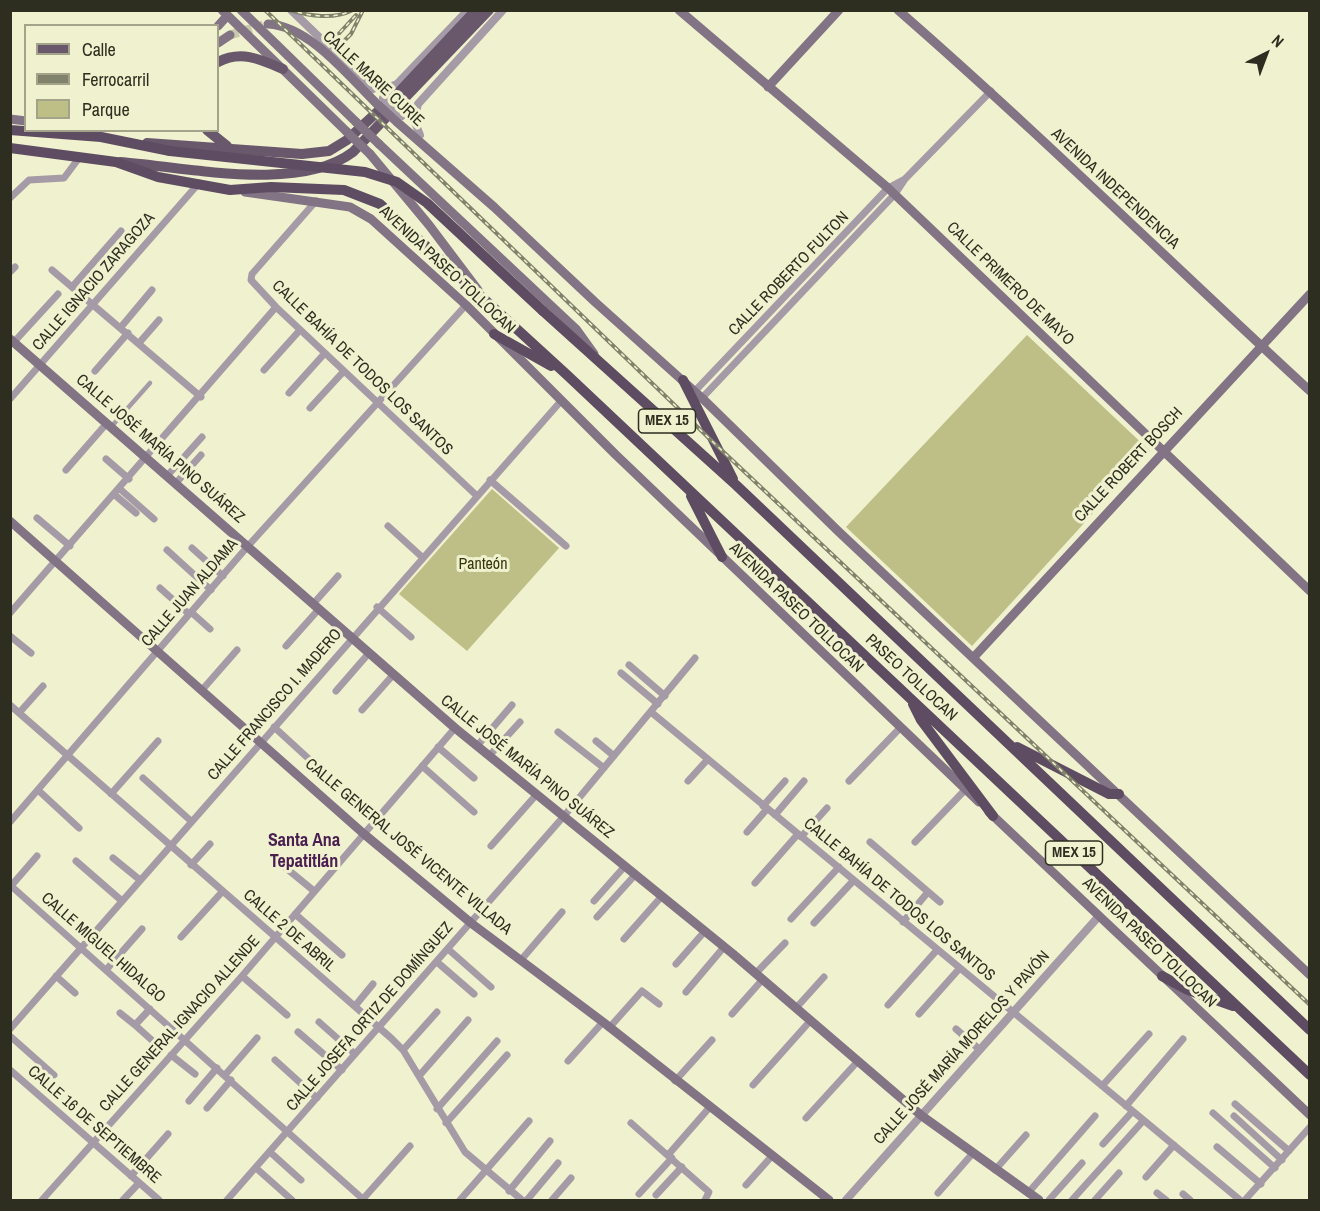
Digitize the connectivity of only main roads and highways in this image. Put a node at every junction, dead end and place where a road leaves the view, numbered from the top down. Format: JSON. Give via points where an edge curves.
{"nodes":[{"id":1,"x":242,"y":10,"type":"edge"},
{"id":2,"x":476,"y":10,"type":"edge"},
{"id":3,"x":489,"y":10,"type":"edge"},
{"id":4,"x":679,"y":10,"type":"edge"},
{"id":5,"x":838,"y":10,"type":"edge"},
{"id":6,"x":898,"y":10,"type":"edge"},
{"id":7,"x":225,"y":13,"type":"edge"},
{"id":8,"x":268,"y":24,"type":"tunnel mouth"},
{"id":9,"x":230,"y":34,"type":"tunnel mouth"},
{"id":10,"x":219,"y":42,"type":"edge"},
{"id":11,"x":219,"y":62,"type":"edge"},
{"id":12,"x":283,"y":69,"type":"junction"},
{"id":13,"x":768,"y":87,"type":"junction"},
{"id":14,"x":36,"y":132,"type":"edge"},
{"id":15,"x":87,"y":132,"type":"edge"},
{"id":16,"x":210,"y":132,"type":"edge"},
{"id":17,"x":101,"y":137,"type":"junction"},
{"id":18,"x":134,"y":143,"type":"junction"},
{"id":19,"x":230,"y":147,"type":"junction"},
{"id":20,"x":10,"y":148,"type":"edge"},
{"id":21,"x":116,"y":162,"type":"junction"},
{"id":22,"x":230,"y":190,"type":"junction"},
{"id":23,"x":1310,"y":294,"type":"edge"},
{"id":24,"x":489,"y":305,"type":"junction"},
{"id":25,"x":494,"y":334,"type":"junction"},
{"id":26,"x":12,"y":340,"type":"edge"},
{"id":27,"x":1261,"y":346,"type":"junction"},
{"id":28,"x":597,"y":358,"type":"junction"},
{"id":29,"x":566,"y":374,"type":"junction"},
{"id":30,"x":682,"y":380,"type":"junction"},
{"id":31,"x":1310,"y":391,"type":"edge"},
{"id":32,"x":1162,"y":450,"type":"junction"},
{"id":33,"x":736,"y":485,"type":"junction"},
{"id":34,"x":686,"y":488,"type":"junction"},
{"id":35,"x":10,"y":521,"type":"edge"},
{"id":36,"x":722,"y":557,"type":"junction"},
{"id":37,"x":1310,"y":591,"type":"edge"},
{"id":38,"x":973,"y":658,"type":"junction"},
{"id":39,"x":911,"y":698,"type":"junction"},
{"id":40,"x":1003,"y":740,"type":"junction"},
{"id":41,"x":1119,"y":794,"type":"junction"},
{"id":42,"x":993,"y":816,"type":"junction"},
{"id":43,"x":1310,"y":975,"type":"edge"},
{"id":44,"x":1162,"y":976,"type":"junction"},
{"id":45,"x":1238,"y":1007,"type":"junction"},
{"id":46,"x":1310,"y":1030,"type":"edge"},
{"id":47,"x":1310,"y":1075,"type":"edge"},
{"id":48,"x":1310,"y":1115,"type":"edge"},
{"id":49,"x":829,"y":1200,"type":"edge"},
{"id":50,"x":1039,"y":1200,"type":"edge"}],
"edges":[{"from":1,"to":28,"type":"main road","number":"MEX 15","bridge":true,"via":[[576,329]]},
{"from":2,"to":19,"type":"main road","via":[[400,91],[338,146],[302,154]]},
{"from":3,"to":21,"type":"main road","via":[[352,152],[331,166],[271,175]]},
{"from":4,"to":13,"type":"main road","name":"CALLE PRIMERO DE MAYO"},
{"from":5,"to":13,"type":"main road"},
{"from":6,"to":27,"type":"main road","name":"AVENIDA INDEPENDENCIA","via":[[990,91]]},
{"from":7,"to":12,"type":"main road","number":"MEX 15"},
{"from":8,"to":30,"type":"main road","name":"CALLE MARIE CURIE","bridge":true,"via":[[302,35],[380,101]]},
{"from":9,"to":10,"type":"main road"},
{"from":11,"to":12,"type":"main road","via":[[244,55]]},
{"from":12,"to":24,"type":"main road","name":"AVENIDA PASEO TOLLOCAN","number":"MEX 15","bridge":true,"via":[[370,154]]},
{"from":13,"to":32,"type":"main road","name":"CALLE PRIMERO DE MAYO","via":[[892,191]]},
{"from":14,"to":17,"type":"highway","name":"AVENIDA PASEO TOLLOCAN"},
{"from":15,"to":17,"type":"highway"},
{"from":16,"to":19,"type":"main road"},
{"from":17,"to":18,"type":"highway","name":"AVENIDA PASEO TOLLOCAN"},
{"from":18,"to":19,"type":"main road"},
{"from":18,"to":28,"type":"highway","name":"AVENIDA PASEO TOLLOCAN","bridge":true,"via":[[170,151],[365,172],[397,182],[426,203]]},
{"from":20,"to":21,"type":"highway","name":"AVENIDA PASEO TOLLOCAN"},
{"from":21,"to":22,"type":"highway","name":"AVENIDA PASEO TOLLOCAN","via":[[158,177]]},
{"from":22,"to":24,"type":"highway","name":"AVENIDA PASEO TOLLOCAN","via":[[334,189],[364,196],[399,218]]},
{"from":22,"to":25,"type":"main road","name":"AVENIDA PASEO TOLLOCAN","via":[[350,207],[372,219]]},
{"from":23,"to":27,"type":"main road","name":"CALLE ROBERT BOSCH"},
{"from":24,"to":29,"type":"highway","name":"PASEO TOLLOCAN","number":"MEX 15"},
{"from":25,"to":29,"type":"highway"},
{"from":25,"to":36,"type":"main road","name":"AVENIDA PASEO TOLLOCAN"},
{"from":26,"to":50,"type":"main road","name":"CALLE JOSÉ MARÍA PINO SUÁREZ","via":[[455,728],[724,946],[922,1116]]},
{"from":27,"to":31,"type":"main road","name":"AVENIDA INDEPENDENCIA"},
{"from":27,"to":32,"type":"main road","name":"CALLE ROBERT BOSCH"},
{"from":28,"to":33,"type":"highway","name":"PASEO TOLLOCAN","number":"MEX 15"},
{"from":29,"to":34,"type":"highway","name":"PASEO TOLLOCAN","number":"MEX 15"},
{"from":30,"to":33,"type":"highway"},
{"from":30,"to":38,"type":"main road"},
{"from":32,"to":37,"type":"main road","name":"CALLE PRIMERO DE MAYO"},
{"from":32,"to":38,"type":"main road","name":"CALLE ROBERT BOSCH"},
{"from":33,"to":40,"type":"highway","name":"PASEO TOLLOCAN","number":"MEX 15"},
{"from":34,"to":36,"type":"highway"},
{"from":34,"to":39,"type":"highway","name":"PASEO TOLLOCAN","number":"MEX 15"},
{"from":35,"to":49,"type":"main road","name":"CALLE GENERAL JOSÉ VICENTE VILLADA","via":[[364,834],[471,923]]},
{"from":36,"to":42,"type":"main road","name":"AVENIDA PASEO TOLLOCAN"},
{"from":38,"to":41,"type":"main road"},
{"from":39,"to":42,"type":"highway","via":[[921,720]]},
{"from":39,"to":45,"type":"highway","name":"PASEO TOLLOCAN","number":"MEX 15"},
{"from":40,"to":41,"type":"highway","via":[[1109,794]]},
{"from":40,"to":46,"type":"highway","name":"PASEO TOLLOCAN","number":"MEX 15"},
{"from":41,"to":43,"type":"main road"},
{"from":42,"to":44,"type":"main road","name":"AVENIDA PASEO TOLLOCAN"},
{"from":44,"to":45,"type":"highway","via":[[1188,990]]},
{"from":44,"to":48,"type":"main road","name":"AVENIDA PASEO TOLLOCAN"},
{"from":45,"to":47,"type":"highway","name":"PASEO TOLLOCAN","number":"MEX 15"}]}
